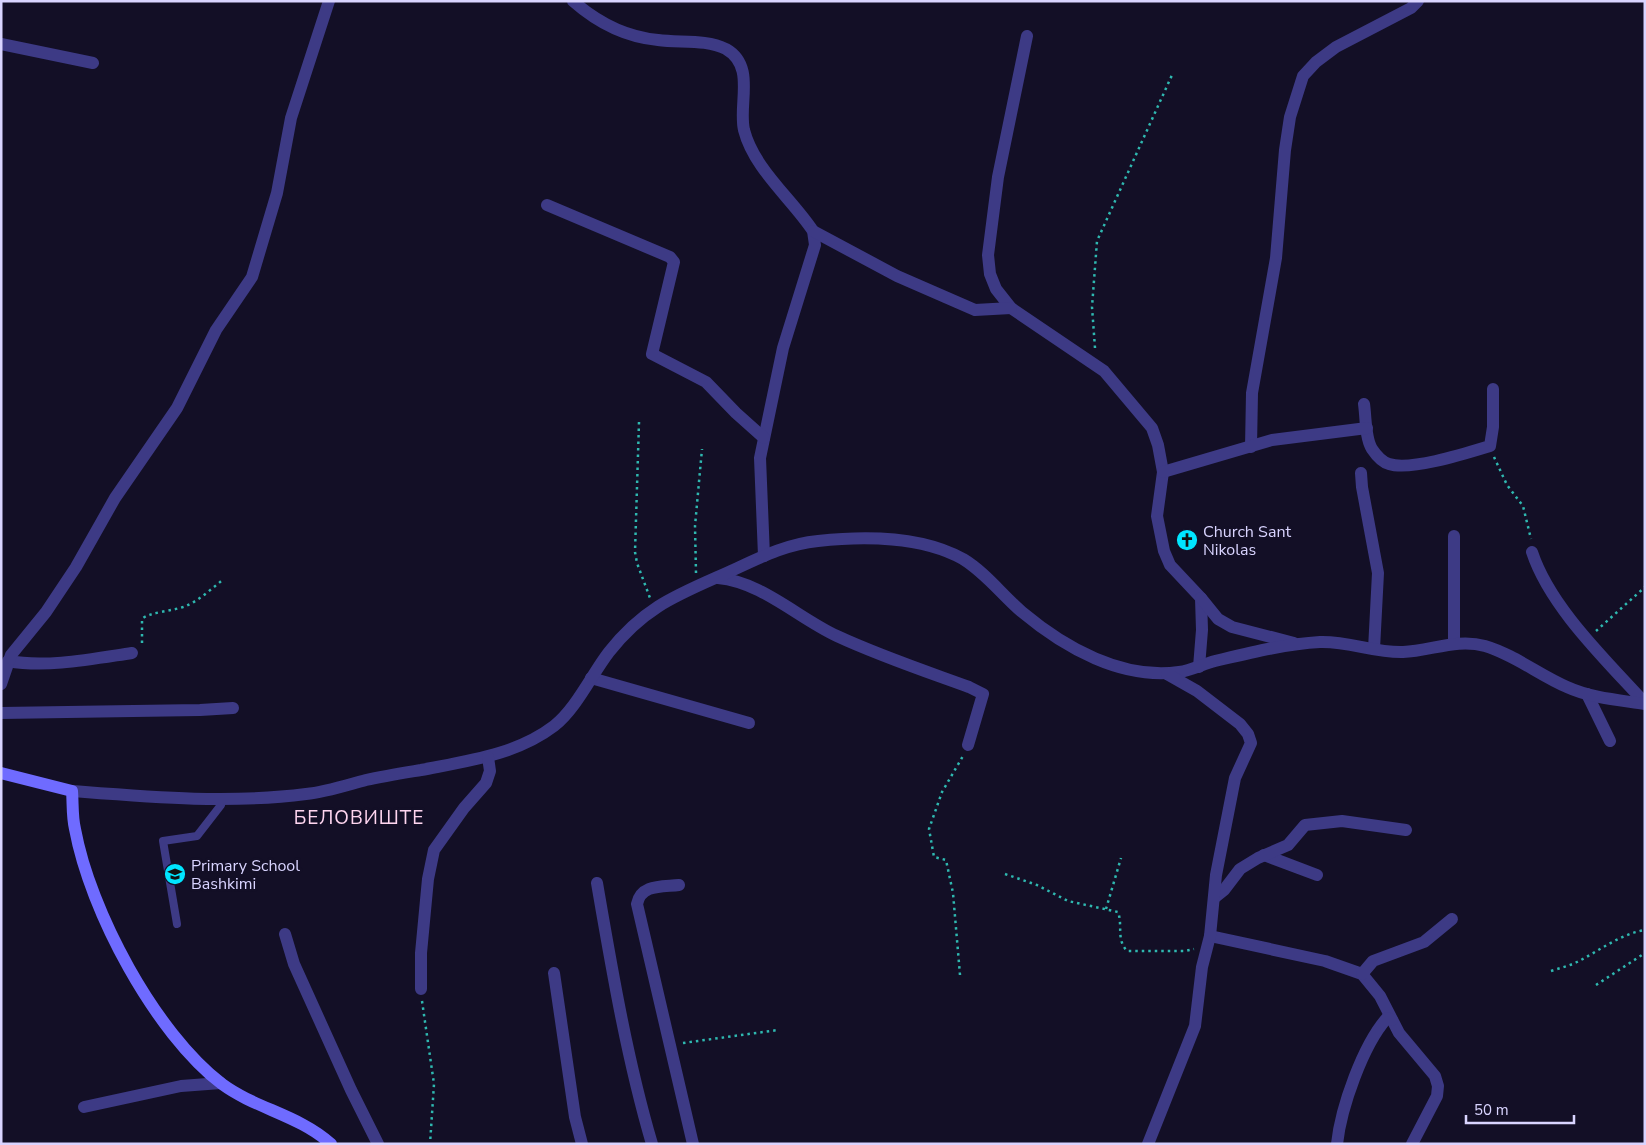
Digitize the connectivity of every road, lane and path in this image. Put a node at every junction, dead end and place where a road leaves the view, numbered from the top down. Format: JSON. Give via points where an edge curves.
{"nodes":[{"id":1,"x":329,"y":1,"type":"edge"},
{"id":2,"x":573,"y":1,"type":"edge"},
{"id":3,"x":1418,"y":1,"type":"edge"},
{"id":4,"x":1027,"y":36,"type":"dead end"},
{"id":5,"x":1,"y":44,"type":"edge"},
{"id":6,"x":93,"y":63,"type":"dead end"},
{"id":7,"x":1172,"y":76,"type":"dead end"},
{"id":8,"x":547,"y":205,"type":"dead end"},
{"id":9,"x":813,"y":231,"type":"junction"},
{"id":10,"x":1011,"y":308,"type":"junction"},
{"id":11,"x":1097,"y":366,"type":"junction"},
{"id":12,"x":1493,"y":390,"type":"dead end"},
{"id":13,"x":1364,"y":404,"type":"dead end"},
{"id":14,"x":639,"y":422,"type":"dead end"},
{"id":15,"x":1368,"y":428,"type":"junction"},
{"id":16,"x":764,"y":438,"type":"junction"},
{"id":17,"x":1490,"y":446,"type":"junction"},
{"id":18,"x":1251,"y":447,"type":"junction"},
{"id":19,"x":702,"y":449,"type":"dead end"},
{"id":20,"x":1163,"y":472,"type":"junction"},
{"id":21,"x":1361,"y":473,"type":"dead end"},
{"id":22,"x":1454,"y":536,"type":"dead end"},
{"id":23,"x":1532,"y":552,"type":"joint"},
{"id":24,"x":764,"y":556,"type":"junction"},
{"id":25,"x":716,"y":578,"type":"junction"},
{"id":26,"x":224,"y":579,"type":"dead end"},
{"id":27,"x":696,"y":585,"type":"junction"},
{"id":28,"x":1645,"y":587,"type":"edge"},
{"id":29,"x":1200,"y":598,"type":"junction"},
{"id":30,"x":654,"y":609,"type":"junction"},
{"id":31,"x":1587,"y":639,"type":"junction"},
{"id":32,"x":1300,"y":644,"type":"junction"},
{"id":33,"x":1454,"y":644,"type":"junction"},
{"id":34,"x":1374,"y":650,"type":"junction"},
{"id":35,"x":132,"y":653,"type":"joint"},
{"id":36,"x":7,"y":656,"type":"edge"},
{"id":37,"x":1199,"y":668,"type":"junction"},
{"id":38,"x":1167,"y":674,"type":"junction"},
{"id":39,"x":591,"y":678,"type":"junction"},
{"id":40,"x":1,"y":684,"type":"edge"},
{"id":41,"x":1587,"y":694,"type":"junction"},
{"id":42,"x":1645,"y":704,"type":"edge"},
{"id":43,"x":233,"y":708,"type":"dead end"},
{"id":44,"x":1,"y":713,"type":"edge"},
{"id":45,"x":749,"y":723,"type":"dead end"},
{"id":46,"x":1610,"y":741,"type":"dead end"},
{"id":47,"x":968,"y":745,"type":"joint"},
{"id":48,"x":488,"y":757,"type":"junction"},
{"id":49,"x":1,"y":773,"type":"edge"},
{"id":50,"x":72,"y":791,"type":"junction"},
{"id":51,"x":223,"y":798,"type":"junction"},
{"id":52,"x":1406,"y":830,"type":"dead end"},
{"id":53,"x":1264,"y":855,"type":"junction"},
{"id":54,"x":1121,"y":858,"type":"dead end"},
{"id":55,"x":1005,"y":874,"type":"dead end"},
{"id":56,"x":1317,"y":875,"type":"dead end"},
{"id":57,"x":596,"y":883,"type":"dead end"},
{"id":58,"x":679,"y":885,"type":"dead end"},
{"id":59,"x":1214,"y":898,"type":"junction"},
{"id":60,"x":1106,"y":909,"type":"junction"},
{"id":61,"x":1452,"y":918,"type":"dead end"},
{"id":62,"x":177,"y":924,"type":"dead end"},
{"id":63,"x":1645,"y":930,"type":"edge"},
{"id":64,"x":285,"y":934,"type":"dead end"},
{"id":65,"x":1208,"y":941,"type":"junction"},
{"id":66,"x":1645,"y":953,"type":"edge"},
{"id":67,"x":1551,"y":971,"type":"dead end"},
{"id":68,"x":554,"y":973,"type":"dead end"},
{"id":69,"x":1362,"y":974,"type":"junction"},
{"id":70,"x":960,"y":975,"type":"dead end"},
{"id":71,"x":1596,"y":984,"type":"dead end"},
{"id":72,"x":422,"y":989,"type":"joint"},
{"id":73,"x":1392,"y":1020,"type":"junction"},
{"id":74,"x":778,"y":1030,"type":"dead end"},
{"id":75,"x":670,"y":1046,"type":"junction"},
{"id":76,"x":221,"y":1083,"type":"junction"},
{"id":77,"x":84,"y":1107,"type":"dead end"},
{"id":78,"x":331,"y":1144,"type":"edge"},
{"id":79,"x":378,"y":1144,"type":"edge"},
{"id":80,"x":430,"y":1144,"type":"edge"},
{"id":81,"x":582,"y":1144,"type":"edge"},
{"id":82,"x":652,"y":1144,"type":"edge"},
{"id":83,"x":693,"y":1144,"type":"edge"},
{"id":84,"x":1148,"y":1144,"type":"edge"},
{"id":85,"x":1337,"y":1144,"type":"edge"},
{"id":86,"x":1412,"y":1144,"type":"edge"}],
"edges":[{"from":1,"to":36,"type":"street","via":[[291,118],[278,194],[252,278],[216,330],[177,408],[115,498],[80,560],[46,612]]},
{"from":2,"to":9,"type":"street","via":[[588,14],[628,35],[713,44],[737,58],[745,80],[742,117],[745,132],[757,159]]},
{"from":3,"to":18,"type":"street","via":[[1411,8],[1336,47],[1303,76],[1290,117],[1285,150],[1276,258],[1252,393]]},
{"from":4,"to":10,"type":"street","via":[[998,177],[988,255],[996,289]]},
{"from":5,"to":6,"type":"street"},
{"from":7,"to":11,"type":"path","via":[[1097,241],[1092,307]]},
{"from":8,"to":16,"type":"street","via":[[670,257],[674,262],[671,279],[652,354],[706,382]]},
{"from":9,"to":10,"type":"street","via":[[896,276],[975,310]]},
{"from":9,"to":16,"type":"street","via":[[815,245],[783,348]]},
{"from":10,"to":11,"type":"street"},
{"from":11,"to":20,"type":"street","via":[[1152,428]]},
{"from":12,"to":17,"type":"street"},
{"from":13,"to":15,"type":"street"},
{"from":14,"to":30,"type":"path","via":[[635,552]]},
{"from":15,"to":17,"type":"street","via":[[1370,446],[1388,464],[1406,465]]},
{"from":15,"to":18,"type":"street","via":[[1305,434]]},
{"from":16,"to":24,"type":"street","via":[[760,458]]},
{"from":17,"to":23,"type":"path","via":[[1507,485],[1526,513]]},
{"from":18,"to":20,"type":"street"},
{"from":19,"to":27,"type":"path","via":[[695,526]]},
{"from":20,"to":29,"type":"street","via":[[1157,516],[1164,551],[1170,565]]},
{"from":21,"to":34,"type":"street","via":[[1378,573]]},
{"from":22,"to":33,"type":"street"},
{"from":23,"to":31,"type":"street","via":[[1551,590]]},
{"from":24,"to":25,"type":"street"},
{"from":24,"to":38,"type":"street","via":[[799,544],[844,538],[889,539],[940,550],[972,565],[1023,612],[1074,648],[1126,670]]},
{"from":25,"to":27,"type":"street"},
{"from":25,"to":47,"type":"street","via":[[734,579],[837,636],[984,694]]},
{"from":26,"to":35,"type":"path","via":[[187,605],[146,615],[142,620],[142,647]]},
{"from":27,"to":30,"type":"street"},
{"from":28,"to":31,"type":"path"},
{"from":29,"to":32,"type":"street","via":[[1218,619],[1232,627]]},
{"from":29,"to":37,"type":"street"},
{"from":30,"to":39,"type":"street","via":[[628,630]]},
{"from":31,"to":42,"type":"street"},
{"from":32,"to":34,"type":"street","via":[[1342,642]]},
{"from":32,"to":37,"type":"street","via":[[1213,662]]},
{"from":33,"to":34,"type":"street","via":[[1412,652]]},
{"from":33,"to":41,"type":"street","via":[[1484,646],[1504,653],[1567,687]]},
{"from":35,"to":36,"type":"street","via":[[23,664]]},
{"from":36,"to":40,"type":"street"},
{"from":37,"to":38,"type":"street"},
{"from":38,"to":59,"type":"street","via":[[1197,691],[1240,724],[1251,742],[1235,778]]},
{"from":39,"to":45,"type":"street"},
{"from":39,"to":48,"type":"street","via":[[553,727]]},
{"from":41,"to":42,"type":"street"},
{"from":41,"to":46,"type":"street"},
{"from":43,"to":44,"type":"street"},
{"from":47,"to":70,"type":"path","via":[[942,792],[929,829],[934,857],[946,860],[953,893]]},
{"from":48,"to":51,"type":"street","via":[[308,794]]},
{"from":48,"to":72,"type":"street","via":[[490,771],[486,783],[434,850],[424,916]]},
{"from":49,"to":50,"type":"street"},
{"from":50,"to":51,"type":"street","via":[[166,798]]},
{"from":50,"to":76,"type":"street","via":[[79,847],[114,942],[168,1026]]},
{"from":51,"to":62,"type":"lane","via":[[197,836],[163,841]]},
{"from":52,"to":53,"type":"street","via":[[1342,821],[1305,824],[1288,845]]},
{"from":53,"to":56,"type":"street"},
{"from":53,"to":59,"type":"street","via":[[1240,869]]},
{"from":54,"to":60,"type":"path"},
{"from":55,"to":60,"type":"path","via":[[1068,901]]},
{"from":57,"to":82,"type":"street"},
{"from":58,"to":75,"type":"street","via":[[645,890],[639,895],[637,904]]},
{"from":59,"to":65,"type":"street"},
{"from":60,"to":65,"type":"path","via":[[1118,912],[1120,939],[1127,951],[1185,951]]},
{"from":61,"to":69,"type":"street","via":[[1424,942],[1373,960]]},
{"from":63,"to":67,"type":"path","via":[[1600,948],[1577,963]]},
{"from":64,"to":79,"type":"street","via":[[294,964]]},
{"from":65,"to":69,"type":"street","via":[[1325,961]]},
{"from":65,"to":84,"type":"street","via":[[1195,1026]]},
{"from":66,"to":71,"type":"path"},
{"from":68,"to":81,"type":"street","via":[[575,1117]]},
{"from":69,"to":73,"type":"street","via":[[1380,996]]},
{"from":72,"to":80,"type":"path","via":[[434,1084]]},
{"from":73,"to":85,"type":"street","via":[[1387,1018],[1372,1041],[1346,1100]]},
{"from":73,"to":86,"type":"street","via":[[1409,1047],[1435,1076],[1438,1086],[1437,1096]]},
{"from":74,"to":75,"type":"path"},
{"from":75,"to":83,"type":"street"},
{"from":76,"to":77,"type":"street","via":[[181,1086]]},
{"from":76,"to":78,"type":"street","via":[[256,1104],[289,1116]]}]}
